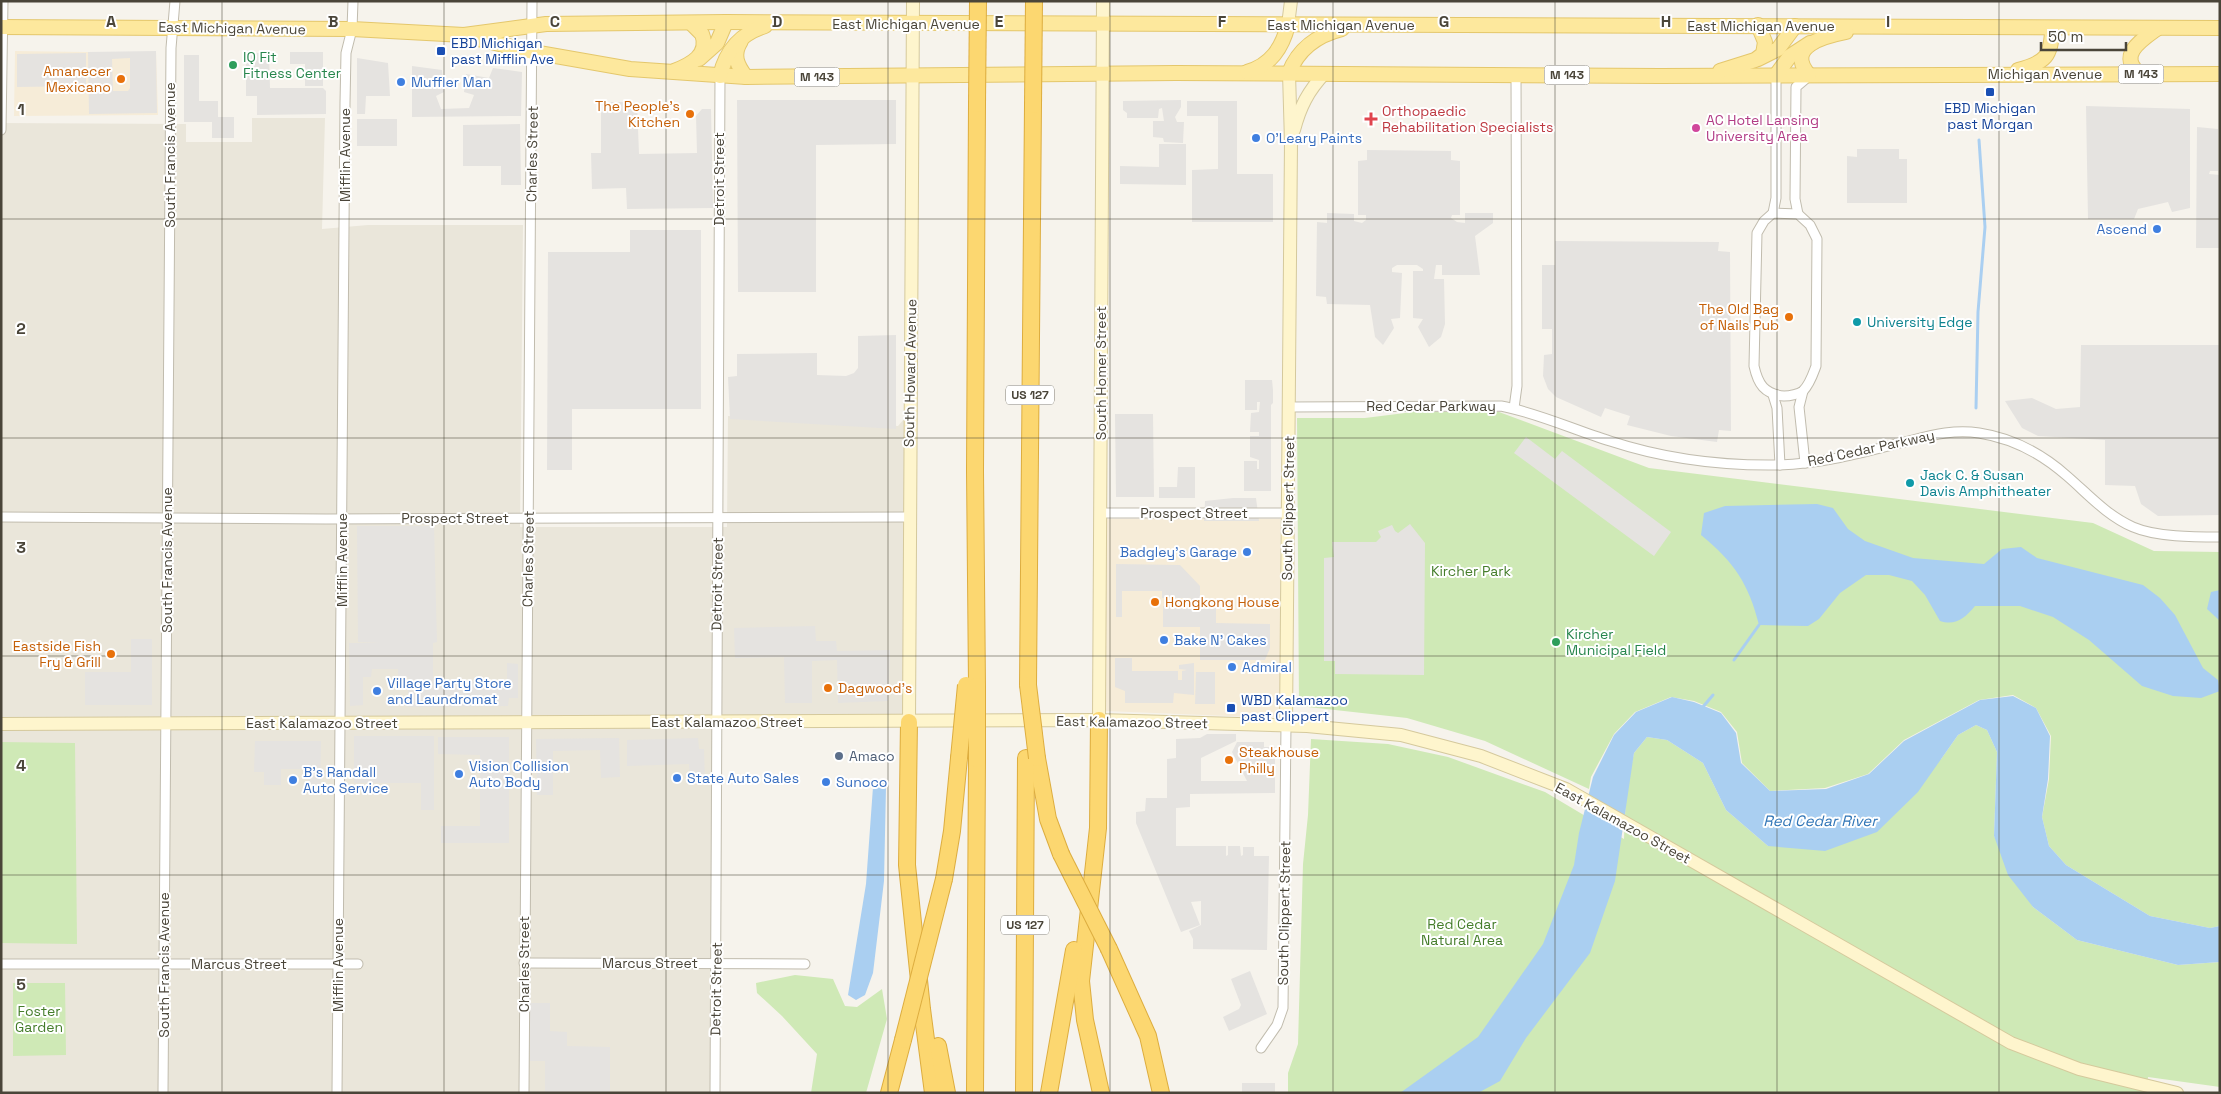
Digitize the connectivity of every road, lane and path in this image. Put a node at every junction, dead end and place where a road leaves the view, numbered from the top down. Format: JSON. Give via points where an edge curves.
{"nodes":[{"id":1,"x":4,"y":1,"type":"edge"},
{"id":2,"x":175,"y":1,"type":"edge"},
{"id":3,"x":353,"y":1,"type":"edge"},
{"id":4,"x":532,"y":1,"type":"edge"},
{"id":5,"x":912,"y":1,"type":"edge"},
{"id":6,"x":978,"y":1,"type":"edge"},
{"id":7,"x":1034,"y":1,"type":"edge"},
{"id":8,"x":1103,"y":1,"type":"edge"},
{"id":9,"x":1291,"y":1,"type":"edge"},
{"id":10,"x":726,"y":22,"type":"junction"},
{"id":11,"x":691,"y":23,"type":"junction"},
{"id":12,"x":774,"y":23,"type":"junction"},
{"id":13,"x":913,"y":24,"type":"junction"},
{"id":14,"x":533,"y":25,"type":"junction"},
{"id":15,"x":1103,"y":25,"type":"junction"},
{"id":16,"x":1288,"y":25,"type":"junction"},
{"id":17,"x":1354,"y":25,"type":"junction"},
{"id":18,"x":1758,"y":26,"type":"junction"},
{"id":19,"x":1795,"y":26,"type":"junction"},
{"id":20,"x":2,"y":27,"type":"edge"},
{"id":21,"x":173,"y":27,"type":"junction"},
{"id":22,"x":1873,"y":27,"type":"junction"},
{"id":23,"x":352,"y":28,"type":"junction"},
{"id":24,"x":2052,"y":28,"type":"junction"},
{"id":25,"x":2159,"y":28,"type":"junction"},
{"id":26,"x":2220,"y":28,"type":"edge"},
{"id":27,"x":748,"y":33,"type":"junction"},
{"id":28,"x":464,"y":35,"type":"junction"},
{"id":29,"x":1815,"y":40,"type":"junction"},
{"id":30,"x":533,"y":52,"type":"junction"},
{"id":31,"x":1755,"y":60,"type":"junction"},
{"id":32,"x":696,"y":61,"type":"junction"},
{"id":33,"x":666,"y":73,"type":"junction"},
{"id":34,"x":1102,"y":73,"type":"junction"},
{"id":35,"x":1231,"y":73,"type":"junction"},
{"id":36,"x":1290,"y":73,"type":"junction"},
{"id":37,"x":1325,"y":73,"type":"junction"},
{"id":38,"x":1960,"y":74,"type":"joint"},
{"id":39,"x":2002,"y":74,"type":"junction"},
{"id":40,"x":2140,"y":74,"type":"junction"},
{"id":41,"x":2220,"y":74,"type":"edge"},
{"id":42,"x":913,"y":75,"type":"junction"},
{"id":43,"x":1516,"y":75,"type":"junction"},
{"id":44,"x":1776,"y":75,"type":"junction"},
{"id":45,"x":1809,"y":75,"type":"junction"},
{"id":46,"x":720,"y":76,"type":"junction"},
{"id":47,"x":1704,"y":76,"type":"junction"},
{"id":48,"x":746,"y":77,"type":"junction"},
{"id":49,"x":1,"y":130,"type":"edge"},
{"id":50,"x":1291,"y":142,"type":"junction"},
{"id":51,"x":1773,"y":213,"type":"junction"},
{"id":52,"x":1798,"y":214,"type":"junction"},
{"id":53,"x":1803,"y":391,"type":"junction"},
{"id":54,"x":1772,"y":395,"type":"junction"},
{"id":55,"x":1289,"y":407,"type":"junction"},
{"id":56,"x":1514,"y":408,"type":"junction"},
{"id":57,"x":1805,"y":463,"type":"junction"},
{"id":58,"x":1780,"y":465,"type":"junction"},
{"id":59,"x":1100,"y":514,"type":"junction"},
{"id":60,"x":1288,"y":514,"type":"junction"},
{"id":61,"x":718,"y":516,"type":"junction"},
{"id":62,"x":908,"y":516,"type":"junction"},
{"id":63,"x":1,"y":517,"type":"edge"},
{"id":64,"x":167,"y":517,"type":"junction"},
{"id":65,"x":528,"y":517,"type":"junction"},
{"id":66,"x":342,"y":518,"type":"junction"},
{"id":67,"x":2220,"y":537,"type":"edge"},
{"id":68,"x":972,"y":686,"type":"junction"},
{"id":69,"x":1099,"y":720,"type":"junction"},
{"id":70,"x":340,"y":722,"type":"junction"},
{"id":71,"x":717,"y":722,"type":"junction"},
{"id":72,"x":909,"y":722,"type":"junction"},
{"id":73,"x":165,"y":723,"type":"junction"},
{"id":74,"x":525,"y":723,"type":"junction"},
{"id":75,"x":1,"y":724,"type":"edge"},
{"id":76,"x":1286,"y":725,"type":"junction"},
{"id":77,"x":1031,"y":758,"type":"junction"},
{"id":78,"x":1092,"y":872,"type":"junction"},
{"id":79,"x":917,"y":950,"type":"junction"},
{"id":80,"x":524,"y":963,"type":"junction"},
{"id":81,"x":717,"y":963,"type":"junction"},
{"id":82,"x":1,"y":964,"type":"edge"},
{"id":83,"x":164,"y":964,"type":"junction"},
{"id":84,"x":337,"y":964,"type":"junction"},
{"id":85,"x":358,"y":964,"type":"dead end"},
{"id":86,"x":806,"y":964,"type":"dead end"},
{"id":87,"x":1261,"y":1048,"type":"dead end"},
{"id":88,"x":2170,"y":1092,"type":"edge"},
{"id":89,"x":163,"y":1093,"type":"edge"},
{"id":90,"x":337,"y":1093,"type":"edge"},
{"id":91,"x":524,"y":1093,"type":"edge"},
{"id":92,"x":715,"y":1093,"type":"edge"},
{"id":93,"x":889,"y":1093,"type":"edge"},
{"id":94,"x":933,"y":1093,"type":"edge"},
{"id":95,"x":947,"y":1093,"type":"edge"},
{"id":96,"x":975,"y":1093,"type":"edge"},
{"id":97,"x":1024,"y":1093,"type":"edge"},
{"id":98,"x":1049,"y":1093,"type":"edge"},
{"id":99,"x":1101,"y":1093,"type":"edge"},
{"id":100,"x":1161,"y":1093,"type":"edge"}],
"edges":[{"from":1,"to":20,"type":"street"},
{"from":2,"to":21,"type":"street","name":"South Francis Avenue"},
{"from":3,"to":23,"type":"street","name":"Mifflin Avenue"},
{"from":4,"to":14,"type":"street","name":"Charles Street"},
{"from":5,"to":13,"type":"street","name":"South Howard Avenue"},
{"from":6,"to":68,"type":"highway","bridge":true},
{"from":7,"to":77,"type":"highway","number":"US 127","bridge":true,"via":[[1028,685]]},
{"from":8,"to":15,"type":"street","name":"South Homer Street"},
{"from":9,"to":16,"type":"street"},
{"from":10,"to":11,"type":"main road","name":"East Michigan Avenue"},
{"from":10,"to":12,"type":"main road","name":"East Michigan Avenue"},
{"from":10,"to":32,"type":"main road","via":[[718,43]]},
{"from":11,"to":14,"type":"main road","name":"East Michigan Avenue"},
{"from":11,"to":32,"type":"main road","via":[[704,37],[703,49]]},
{"from":12,"to":13,"type":"main road","name":"East Michigan Avenue"},
{"from":12,"to":27,"type":"main road"},
{"from":13,"to":15,"type":"main road","name":"East Michigan Avenue"},
{"from":13,"to":42,"type":"street","name":"South Howard Avenue"},
{"from":14,"to":28,"type":"main road","name":"East Michigan Avenue"},
{"from":14,"to":30,"type":"street","name":"Charles Street"},
{"from":15,"to":16,"type":"main road","name":"East Michigan Avenue"},
{"from":15,"to":34,"type":"street","name":"South Homer Street"},
{"from":16,"to":17,"type":"main road","name":"East Michigan Avenue"},
{"from":16,"to":35,"type":"main road","via":[[1283,43],[1274,56],[1253,70]]},
{"from":17,"to":18,"type":"main road","name":"East Michigan Avenue"},
{"from":17,"to":36,"type":"main road","via":[[1329,32],[1311,44],[1296,57]]},
{"from":18,"to":19,"type":"main road","name":"East Michigan Avenue"},
{"from":18,"to":31,"type":"main road","via":[[1764,46],[1763,54]]},
{"from":19,"to":22,"type":"main road","name":"East Michigan Avenue"},
{"from":19,"to":31,"type":"main road","via":[[1778,49]]},
{"from":20,"to":21,"type":"main road","name":"East Michigan Avenue"},
{"from":20,"to":49,"type":"street"},
{"from":21,"to":23,"type":"main road","name":"East Michigan Avenue"},
{"from":21,"to":64,"type":"street","name":"South Francis Avenue","via":[[170,57]]},
{"from":22,"to":24,"type":"main road","name":"East Michigan Avenue"},
{"from":22,"to":29,"type":"main road"},
{"from":23,"to":28,"type":"main road","name":"East Michigan Avenue"},
{"from":23,"to":66,"type":"street","name":"Mifflin Avenue","via":[[346,53]]},
{"from":24,"to":25,"type":"main road","name":"East Michigan Avenue"},
{"from":24,"to":39,"type":"main road","via":[[2050,50],[2041,61]]},
{"from":25,"to":26,"type":"main road","name":"East Michigan Avenue"},
{"from":25,"to":40,"type":"main road","via":[[2141,39],[2132,50],[2132,65]]},
{"from":27,"to":46,"type":"main road","via":[[729,51]]},
{"from":27,"to":48,"type":"main road","via":[[739,44],[736,55],[738,66]]},
{"from":28,"to":30,"type":"main road","name":"East Michigan Avenue"},
{"from":29,"to":44,"type":"main road","via":[[1794,52]]},
{"from":29,"to":45,"type":"main road","via":[[1803,53],[1803,66]]},
{"from":30,"to":33,"type":"main road","name":"East Michigan Avenue"},
{"from":30,"to":65,"type":"street","name":"Charles Street"},
{"from":31,"to":47,"type":"main road"},
{"from":32,"to":33,"type":"main road"},
{"from":33,"to":46,"type":"main road","name":"East Michigan Avenue"},
{"from":34,"to":35,"type":"main road","name":"East Michigan Avenue","number":"M 143"},
{"from":34,"to":42,"type":"main road","name":"East Michigan Avenue","number":"M 143"},
{"from":34,"to":59,"type":"street","name":"South Homer Street"},
{"from":35,"to":36,"type":"main road","name":"East Michigan Avenue","number":"M 143"},
{"from":36,"to":37,"type":"main road","name":"East Michigan Avenue","number":"M 143"},
{"from":36,"to":50,"type":"street","name":"South Clippert Street"},
{"from":37,"to":43,"type":"main road","name":"East Michigan Avenue","number":"M 143"},
{"from":37,"to":50,"type":"street","name":"South Clippert Street","via":[[1302,103]]},
{"from":38,"to":39,"type":"main road","name":"Michigan Avenue","number":"M 143"},
{"from":38,"to":45,"type":"main road","name":"East Michigan Avenue","number":"M 143"},
{"from":39,"to":40,"type":"main road","name":"Michigan Avenue","number":"M 143"},
{"from":40,"to":41,"type":"main road","name":"Michigan Avenue","number":"M 143"},
{"from":42,"to":48,"type":"main road","name":"East Michigan Avenue","number":"M 143"},
{"from":42,"to":62,"type":"street","name":"South Howard Avenue"},
{"from":43,"to":47,"type":"main road","name":"East Michigan Avenue","number":"M 143"},
{"from":43,"to":56,"type":"street","via":[[1517,386]]},
{"from":44,"to":45,"type":"main road","name":"East Michigan Avenue","number":"M 143"},
{"from":44,"to":47,"type":"main road","name":"East Michigan Avenue","number":"M 143"},
{"from":44,"to":51,"type":"street","via":[[1776,198]]},
{"from":45,"to":52,"type":"street","via":[[1796,87],[1795,199]]},
{"from":46,"to":48,"type":"main road","name":"East Michigan Avenue","number":"M 143"},
{"from":46,"to":61,"type":"street","name":"Detroit Street"},
{"from":50,"to":55,"type":"street","name":"South Clippert Street"},
{"from":51,"to":52,"type":"street"},
{"from":51,"to":54,"type":"street","via":[[1756,233],[1754,366],[1757,379]]},
{"from":52,"to":53,"type":"street","via":[[1810,225],[1816,239],[1816,366]]},
{"from":53,"to":54,"type":"street","via":[[1788,396]]},
{"from":53,"to":57,"type":"street","via":[[1799,408]]},
{"from":54,"to":58,"type":"street","via":[[1777,408]]},
{"from":55,"to":56,"type":"street","name":"Red Cedar Parkway","via":[[1481,405]]},
{"from":55,"to":60,"type":"street","name":"South Clippert Street"},
{"from":56,"to":58,"type":"street","name":"Red Cedar Parkway","via":[[1645,452],[1716,464]]},
{"from":57,"to":58,"type":"street","name":"Red Cedar Parkway"},
{"from":57,"to":67,"type":"street","name":"Red Cedar Parkway","via":[[1941,433],[1977,433],[2034,451],[2100,507],[2134,528],[2182,537]]},
{"from":59,"to":60,"type":"street","name":"Prospect Street"},
{"from":59,"to":69,"type":"street","name":"South Homer Street"},
{"from":60,"to":76,"type":"street","name":"South Clippert Street"},
{"from":61,"to":62,"type":"street","name":"Prospect Street"},
{"from":61,"to":65,"type":"street","name":"Prospect Street"},
{"from":61,"to":71,"type":"street","name":"Detroit Street"},
{"from":62,"to":72,"type":"street","name":"South Howard Avenue"},
{"from":63,"to":64,"type":"street","name":"Prospect Street"},
{"from":64,"to":66,"type":"street","name":"Prospect Street"},
{"from":64,"to":73,"type":"street","name":"South Francis Avenue"},
{"from":65,"to":66,"type":"street","name":"Prospect Street"},
{"from":65,"to":74,"type":"street","name":"Charles Street"},
{"from":66,"to":70,"type":"street","name":"Mifflin Avenue"},
{"from":68,"to":93,"type":"highway","bridge":true,"via":[[944,878]]},
{"from":68,"to":96,"type":"highway","bridge":true,"via":[[976,759]]},
{"from":69,"to":72,"type":"street","name":"East Kalamazoo Street"},
{"from":69,"to":76,"type":"street","name":"East Kalamazoo Street"},
{"from":69,"to":78,"type":"highway","via":[[1099,803]]},
{"from":70,"to":73,"type":"street","name":"East Kalamazoo Street"},
{"from":70,"to":74,"type":"street","name":"East Kalamazoo Street"},
{"from":70,"to":84,"type":"street","name":"Mifflin Avenue"},
{"from":71,"to":72,"type":"street","name":"East Kalamazoo Street"},
{"from":71,"to":74,"type":"street","name":"East Kalamazoo Street"},
{"from":71,"to":81,"type":"street","name":"Detroit Street"},
{"from":72,"to":79,"type":"highway","via":[[907,858]]},
{"from":73,"to":75,"type":"street","name":"East Kalamazoo Street"},
{"from":73,"to":83,"type":"street","name":"South Francis Avenue"},
{"from":74,"to":80,"type":"street","name":"Charles Street"},
{"from":76,"to":87,"type":"street","name":"South Clippert Street","via":[[1283,1008],[1277,1025]]},
{"from":76,"to":88,"type":"street","name":"East Kalamazoo Street","via":[[1401,735],[1481,756],[1566,789],[2011,1043],[2079,1070]]},
{"from":77,"to":97,"type":"highway","number":"US 127"},
{"from":77,"to":100,"type":"highway","bridge":true,"via":[[1061,854],[1148,1036]]},
{"from":78,"to":98,"type":"highway","via":[[1078,924]]},
{"from":78,"to":99,"type":"highway","via":[[1081,981],[1085,1020]]},
{"from":79,"to":94,"type":"highway"},
{"from":79,"to":95,"type":"highway"},
{"from":80,"to":81,"type":"street","name":"Marcus Street"},
{"from":80,"to":91,"type":"street","name":"Charles Street"},
{"from":81,"to":86,"type":"street","name":"Marcus Street"},
{"from":81,"to":92,"type":"street","name":"Detroit Street"},
{"from":82,"to":83,"type":"street","name":"Marcus Street"},
{"from":83,"to":84,"type":"street","name":"Marcus Street"},
{"from":83,"to":89,"type":"street","name":"South Francis Avenue"},
{"from":84,"to":85,"type":"street","name":"Marcus Street"},
{"from":84,"to":90,"type":"street","name":"Mifflin Avenue"}]}
